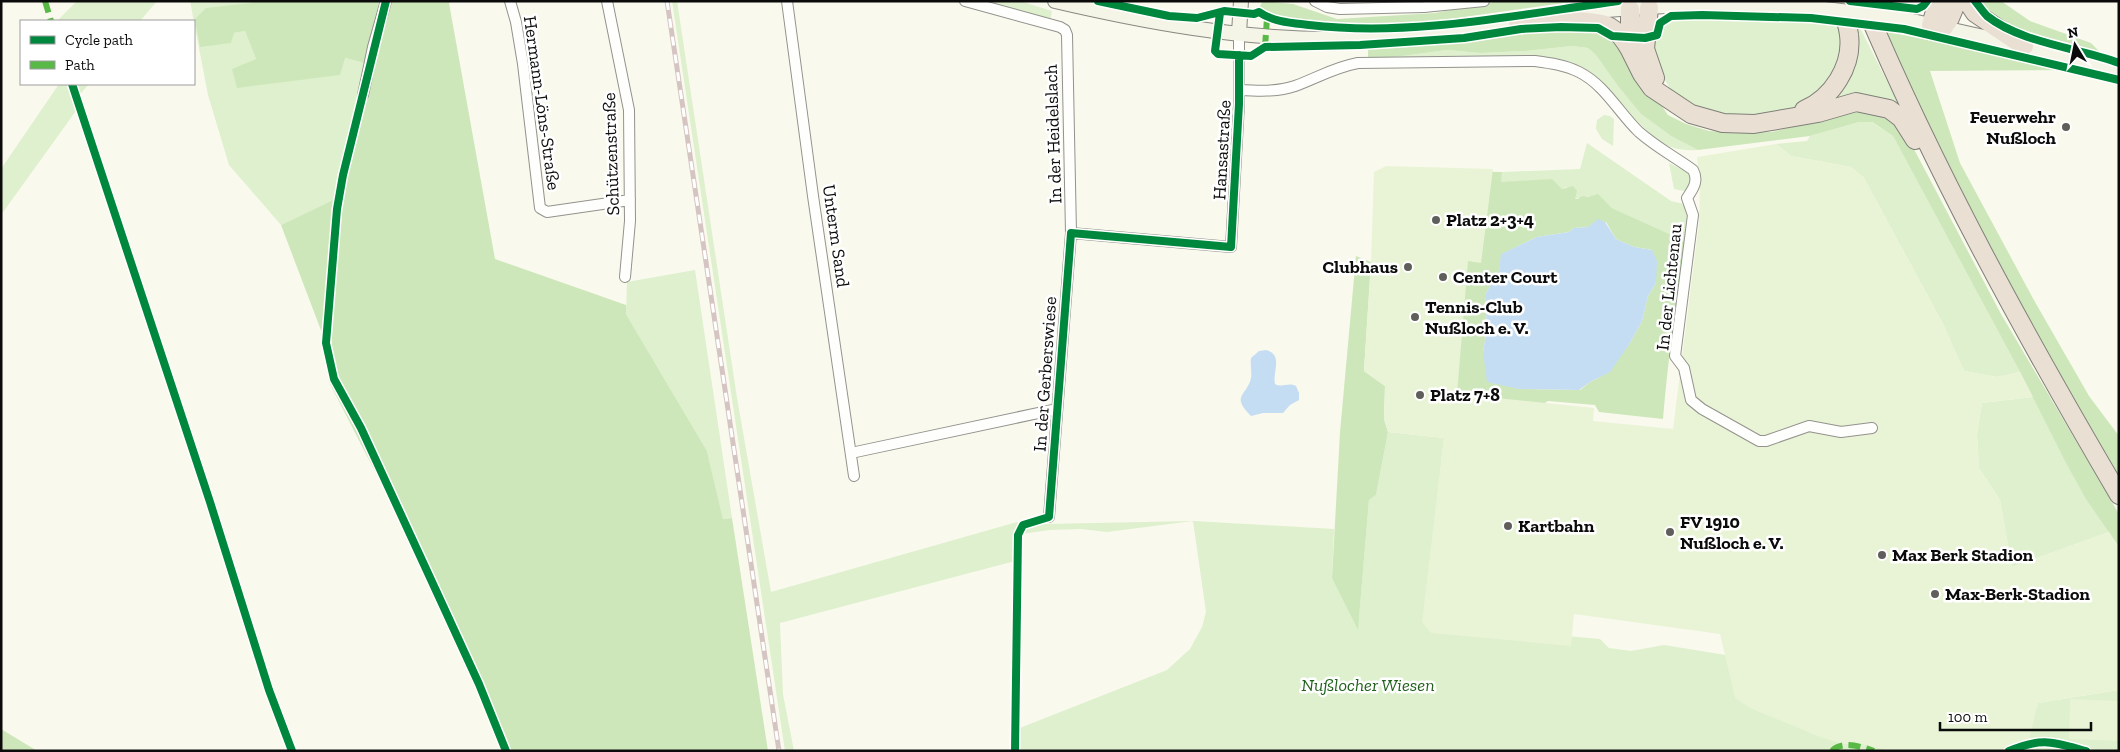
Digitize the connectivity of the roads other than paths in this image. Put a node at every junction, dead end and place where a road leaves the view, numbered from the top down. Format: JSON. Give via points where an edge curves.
{"nodes":[{"id":1,"x":386,"y":1,"type":"edge"},
{"id":2,"x":510,"y":1,"type":"edge"},
{"id":3,"x":607,"y":1,"type":"edge"},
{"id":4,"x":787,"y":1,"type":"edge"},
{"id":5,"x":965,"y":1,"type":"edge"},
{"id":6,"x":1054,"y":1,"type":"edge"},
{"id":7,"x":1241,"y":1,"type":"edge"},
{"id":8,"x":1315,"y":1,"type":"edge"},
{"id":9,"x":1484,"y":1,"type":"edge"},
{"id":10,"x":1838,"y":1,"type":"edge"},
{"id":11,"x":1862,"y":1,"type":"edge"},
{"id":12,"x":1938,"y":1,"type":"edge"},
{"id":13,"x":1957,"y":1,"type":"edge"},
{"id":14,"x":1967,"y":1,"type":"edge"},
{"id":15,"x":1340,"y":5,"type":"edge"},
{"id":16,"x":1649,"y":8,"type":"junction"},
{"id":17,"x":1630,"y":9,"type":"junction"},
{"id":18,"x":1518,"y":22,"type":"junction"},
{"id":19,"x":1937,"y":26,"type":"junction"},
{"id":20,"x":1239,"y":33,"type":"junction"},
{"id":21,"x":2024,"y":46,"type":"junction"},
{"id":22,"x":1630,"y":50,"type":"junction"},
{"id":23,"x":2119,"y":71,"type":"edge"},
{"id":24,"x":1240,"y":90,"type":"junction"},
{"id":25,"x":363,"y":95,"type":"dead end"},
{"id":26,"x":1666,"y":98,"type":"junction"},
{"id":27,"x":1783,"y":120,"type":"junction"},
{"id":28,"x":1933,"y":157,"type":"junction"},
{"id":29,"x":630,"y":200,"type":"junction"},
{"id":30,"x":1071,"y":233,"type":"junction"},
{"id":31,"x":625,"y":277,"type":"dead end"},
{"id":32,"x":1057,"y":409,"type":"junction"},
{"id":33,"x":1872,"y":428,"type":"dead end"},
{"id":34,"x":851,"y":454,"type":"junction"},
{"id":35,"x":854,"y":476,"type":"dead end"},
{"id":36,"x":2119,"y":495,"type":"edge"},
{"id":37,"x":1049,"y":517,"type":"dead end"}],
"edges":[{"from":1,"to":25,"type":"street"},
{"from":2,"to":29,"type":"street","name":"Hermann-Löns-Straße","via":[[523,64],[540,208],[547,212]]},
{"from":3,"to":29,"type":"street","name":"Schützenstraße","via":[[628,100]]},
{"from":4,"to":34,"type":"street","name":"Unterm Sand"},
{"from":5,"to":30,"type":"street","name":"In der Heidelslach","via":[[1065,30]]},
{"from":6,"to":20,"type":"main road","via":[[1139,19]]},
{"from":7,"to":20,"type":"main road"},
{"from":8,"to":15,"type":"street","via":[[1327,7]]},
{"from":9,"to":15,"type":"street","via":[[1424,7]]},
{"from":10,"to":27,"type":"highway","via":[[1850,37],[1845,67],[1824,98]]},
{"from":11,"to":28,"type":"highway"},
{"from":12,"to":19,"type":"highway"},
{"from":13,"to":19,"type":"highway","via":[[1950,18]]},
{"from":14,"to":21,"type":"highway","via":[[1975,13]]},
{"from":16,"to":17,"type":"main road"},
{"from":16,"to":19,"type":"main road","bridge":true,"via":[[1739,4],[1808,8],[1899,18]]},
{"from":16,"to":26,"type":"highway","via":[[1645,49]]},
{"from":17,"to":18,"type":"main road"},
{"from":17,"to":22,"type":"highway"},
{"from":18,"to":20,"type":"main road","via":[[1408,36],[1306,38]]},
{"from":18,"to":22,"type":"highway","via":[[1594,22],[1609,26]]},
{"from":19,"to":21,"type":"main road"},
{"from":20,"to":24,"type":"street","name":"Hansastraße"},
{"from":21,"to":23,"type":"main road"},
{"from":22,"to":26,"type":"highway","via":[[1652,88]]},
{"from":24,"to":30,"type":"street","name":"Hansastraße","via":[[1231,247]]},
{"from":24,"to":33,"type":"street","name":"In der Lichtenau","via":[[1281,90],[1336,68],[1358,63],[1534,61],[1579,72],[1598,86],[1638,131],[1693,170],[1696,176],[1687,198],[1693,215],[1675,356],[1684,368],[1693,403],[1759,441],[1809,426],[1841,432]]},
{"from":26,"to":27,"type":"highway","via":[[1691,114],[1723,124]]},
{"from":27,"to":28,"type":"highway","via":[[1856,102],[1876,105],[1890,109],[1901,118],[1916,142]]},
{"from":28,"to":36,"type":"highway","via":[[1998,283]]},
{"from":29,"to":31,"type":"street","name":"Schützenstraße"},
{"from":30,"to":32,"type":"street","name":"In der Gerberswiese"},
{"from":32,"to":34,"type":"street"},
{"from":32,"to":37,"type":"street","name":"In der Gerberswiese"},
{"from":34,"to":35,"type":"street","name":"Unterm Sand"}]}
